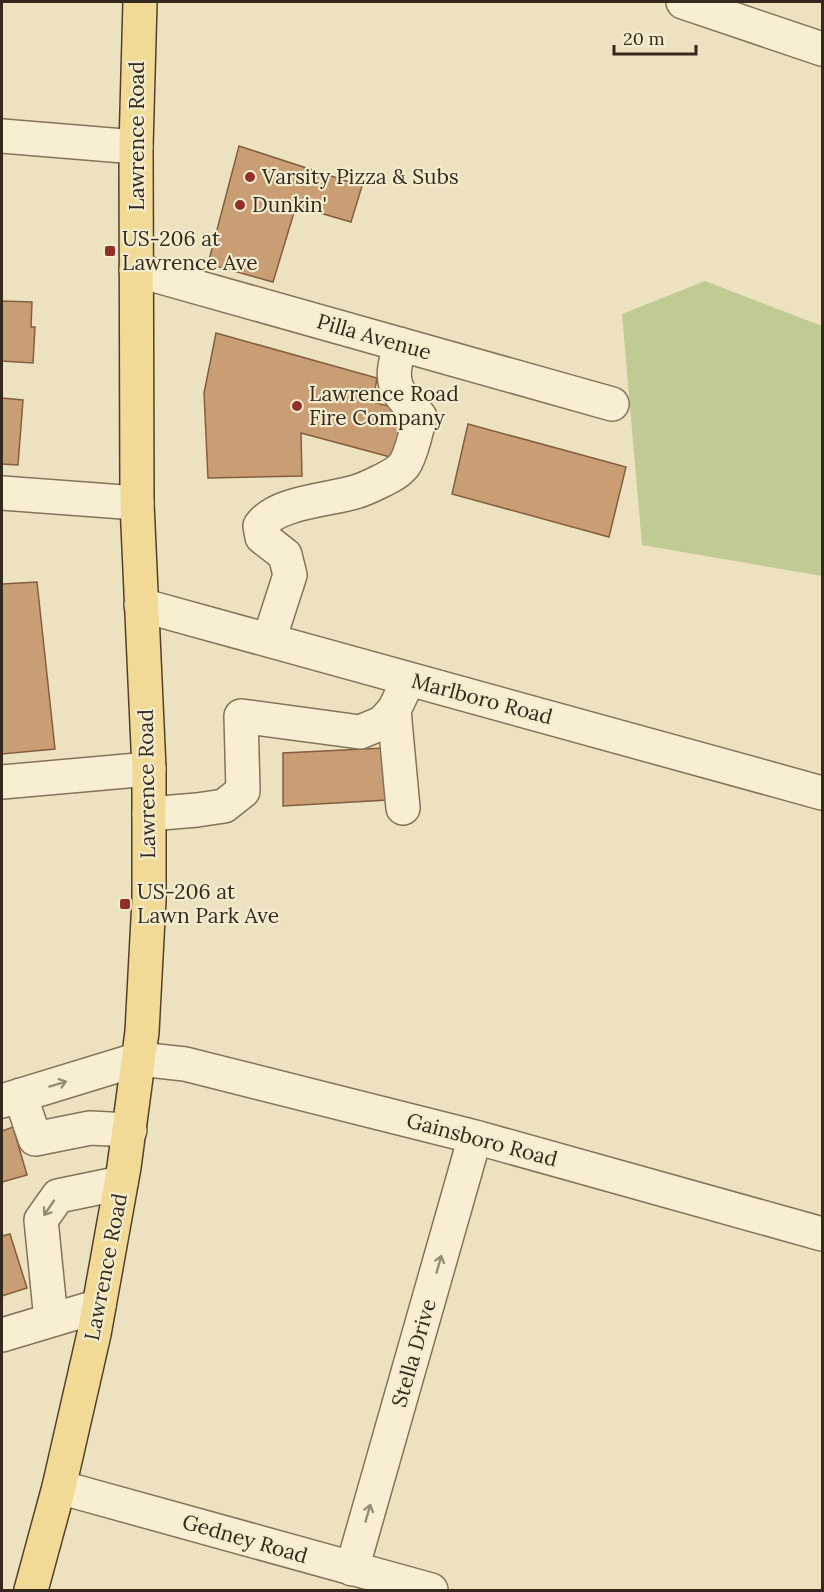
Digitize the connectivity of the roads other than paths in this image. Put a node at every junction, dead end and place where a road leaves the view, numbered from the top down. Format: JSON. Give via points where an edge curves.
{"nodes":[{"id":1,"x":140,"y":2,"type":"edge"},
{"id":2,"x":683,"y":2,"type":"edge"},
{"id":3,"x":822,"y":49,"type":"edge"},
{"id":4,"x":2,"y":136,"type":"edge"},
{"id":5,"x":136,"y":147,"type":"junction"},
{"id":6,"x":136,"y":270,"type":"junction"},
{"id":7,"x":400,"y":344,"type":"junction"},
{"id":8,"x":612,"y":404,"type":"dead end"},
{"id":9,"x":2,"y":493,"type":"edge"},
{"id":10,"x":137,"y":504,"type":"junction"},
{"id":11,"x":141,"y":605,"type":"junction"},
{"id":12,"x":268,"y":640,"type":"junction"},
{"id":13,"x":409,"y":679,"type":"junction"},
{"id":14,"x":394,"y":710,"type":"junction"},
{"id":15,"x":148,"y":769,"type":"junction"},
{"id":16,"x":2,"y":782,"type":"edge"},
{"id":17,"x":822,"y":793,"type":"edge"},
{"id":18,"x":403,"y":808,"type":"dead end"},
{"id":19,"x":148,"y":814,"type":"junction"},
{"id":20,"x":140,"y":1059,"type":"junction"},
{"id":21,"x":11,"y":1098,"type":"edge"},
{"id":22,"x":130,"y":1130,"type":"junction"},
{"id":23,"x":475,"y":1137,"type":"junction"},
{"id":24,"x":121,"y":1183,"type":"junction"},
{"id":25,"x":822,"y":1234,"type":"edge"},
{"id":26,"x":99,"y":1306,"type":"junction"},
{"id":27,"x":51,"y":1320,"type":"junction"},
{"id":28,"x":2,"y":1335,"type":"edge"},
{"id":29,"x":59,"y":1487,"type":"junction"},
{"id":30,"x":352,"y":1569,"type":"junction"},
{"id":31,"x":31,"y":1590,"type":"edge"},
{"id":32,"x":431,"y":1590,"type":"edge"}],
"edges":[{"from":1,"to":5,"type":"main road","name":"Lawrence Road"},
{"from":2,"to":3,"type":"street"},
{"from":4,"to":5,"type":"street"},
{"from":5,"to":6,"type":"main road","name":"Lawrence Road"},
{"from":6,"to":7,"type":"street","name":"Pilla Avenue"},
{"from":6,"to":10,"type":"main road","name":"Lawrence Road"},
{"from":7,"to":8,"type":"street","name":"Pilla Avenue"},
{"from":7,"to":12,"type":"street","via":[[393,376],[400,394],[420,417],[406,462],[396,473],[368,488],[273,514],[260,526],[262,537],[285,555],[290,575]]},
{"from":9,"to":10,"type":"street"},
{"from":10,"to":11,"type":"main road","name":"Lawrence Road"},
{"from":11,"to":12,"type":"street","name":"Marlboro Road"},
{"from":11,"to":15,"type":"main road","name":"Lawrence Road"},
{"from":12,"to":13,"type":"street","name":"Marlboro Road"},
{"from":13,"to":14,"type":"street"},
{"from":13,"to":17,"type":"street","name":"Marlboro Road"},
{"from":14,"to":18,"type":"street"},
{"from":14,"to":19,"type":"street","via":[[382,723],[360,732],[241,716],[243,791],[224,806]]},
{"from":15,"to":16,"type":"street"},
{"from":15,"to":19,"type":"main road","name":"Lawrence Road"},
{"from":19,"to":20,"type":"main road","name":"Lawrence Road"},
{"from":21,"to":20,"type":"street","one_way":true},
{"from":20,"to":22,"type":"main road","name":"Lawrence Road"},
{"from":20,"to":23,"type":"street","name":"Gainsboro Road","via":[[185,1064]]},
{"from":21,"to":22,"type":"street","via":[[35,1139],[90,1128]]},
{"from":22,"to":24,"type":"main road","name":"Lawrence Road"},
{"from":23,"to":25,"type":"street","name":"Gainsboro Road"},
{"from":30,"to":23,"type":"street","name":"Stella Drive","one_way":true},
{"from":24,"to":26,"type":"main road","name":"Lawrence Road"},
{"from":24,"to":27,"type":"street","one_way":true,"via":[[58,1196],[41,1220]]},
{"from":26,"to":27,"type":"street"},
{"from":26,"to":29,"type":"main road","name":"Lawrence Road"},
{"from":27,"to":28,"type":"street"},
{"from":29,"to":30,"type":"street","name":"Gedney Road"},
{"from":29,"to":31,"type":"main road","name":"Lawrence Road"},
{"from":30,"to":32,"type":"street","name":"Gedney Road"}]}
